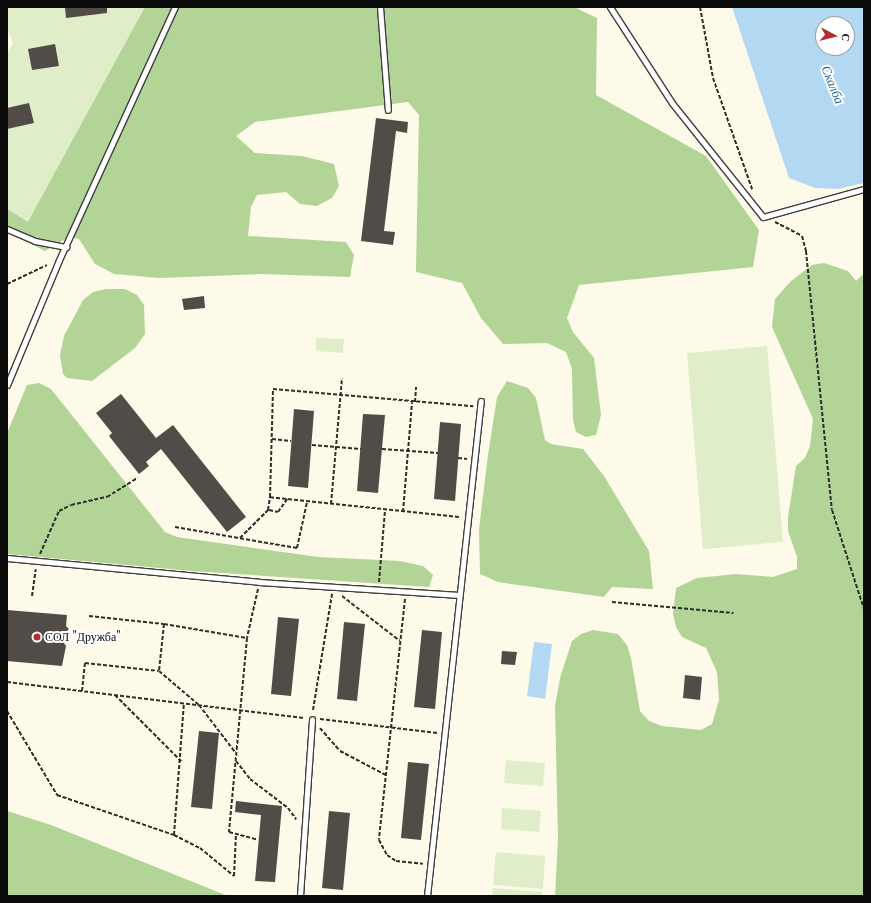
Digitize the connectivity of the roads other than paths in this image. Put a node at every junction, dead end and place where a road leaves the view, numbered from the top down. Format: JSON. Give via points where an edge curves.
{"nodes":[{"id":1,"x":176,"y":7,"type":"edge"},
{"id":2,"x":380,"y":7,"type":"edge"},
{"id":3,"x":610,"y":7,"type":"edge"},
{"id":4,"x":388,"y":110,"type":"dead end"},
{"id":5,"x":864,"y":189,"type":"edge"},
{"id":6,"x":7,"y":229,"type":"edge"},
{"id":7,"x":66,"y":246,"type":"junction"},
{"id":8,"x":7,"y":385,"type":"edge"},
{"id":9,"x":481,"y":404,"type":"road end"},
{"id":10,"x":7,"y":558,"type":"edge"},
{"id":11,"x":460,"y":595,"type":"junction"},
{"id":12,"x":312,"y":718,"type":"road end"},
{"id":13,"x":300,"y":896,"type":"edge"},
{"id":14,"x":427,"y":896,"type":"edge"}],
"edges":[{"from":1,"to":7,"type":"lane"},
{"from":2,"to":4,"type":"lane"},
{"from":3,"to":5,"type":"lane","via":[[672,104],[763,216]]},
{"from":6,"to":7,"type":"lane","via":[[35,241]]},
{"from":7,"to":8,"type":"lane"},
{"from":9,"to":11,"type":"lane"},
{"from":10,"to":11,"type":"lane","via":[[259,582]]},
{"from":11,"to":14,"type":"lane"},
{"from":12,"to":13,"type":"lane"}]}
